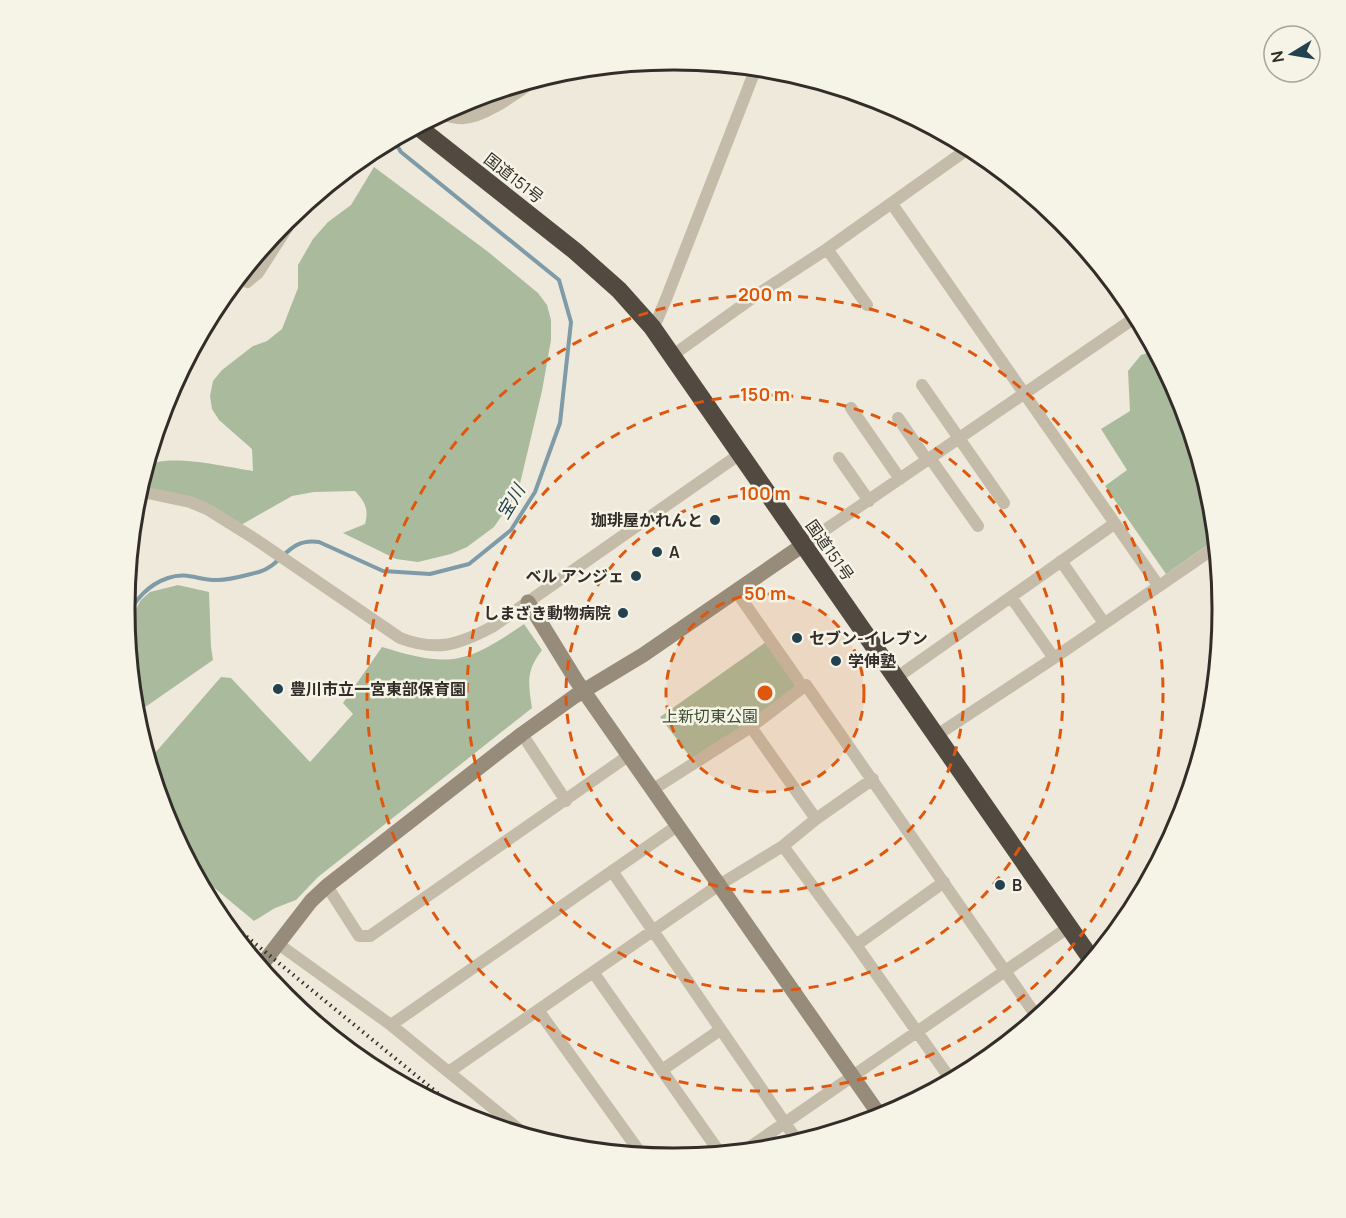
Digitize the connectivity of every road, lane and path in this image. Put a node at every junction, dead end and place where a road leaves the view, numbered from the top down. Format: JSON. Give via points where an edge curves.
{"nodes":[{"id":1,"x":753,"y":77,"type":"edge"},
{"id":2,"x":511,"y":96,"type":"edge"},
{"id":3,"x":454,"y":117,"type":"edge"},
{"id":4,"x":424,"y":132,"type":"edge"},
{"id":5,"x":961,"y":154,"type":"edge"},
{"id":6,"x":892,"y":204,"type":"junction"},
{"id":7,"x":276,"y":246,"type":"edge"},
{"id":8,"x":827,"y":249,"type":"junction"},
{"id":9,"x":246,"y":281,"type":"edge"},
{"id":10,"x":867,"y":305,"type":"dead end"},
{"id":11,"x":1128,"y":322,"type":"edge"},
{"id":12,"x":652,"y":327,"type":"junction"},
{"id":13,"x":673,"y":355,"type":"junction"},
{"id":14,"x":922,"y":385,"type":"dead end"},
{"id":15,"x":1025,"y":393,"type":"junction"},
{"id":16,"x":851,"y":408,"type":"dead end"},
{"id":17,"x":898,"y":418,"type":"dead end"},
{"id":18,"x":959,"y":438,"type":"junction"},
{"id":19,"x":740,"y":454,"type":"junction"},
{"id":20,"x":839,"y":459,"type":"dead end"},
{"id":21,"x":928,"y":459,"type":"junction"},
{"id":22,"x":900,"y":479,"type":"junction"},
{"id":23,"x":148,"y":493,"type":"edge"},
{"id":24,"x":869,"y":501,"type":"junction"},
{"id":25,"x":1004,"y":503,"type":"dead end"},
{"id":26,"x":1114,"y":524,"type":"junction"},
{"id":27,"x":978,"y":526,"type":"dead end"},
{"id":28,"x":803,"y":545,"type":"junction"},
{"id":29,"x":1208,"y":552,"type":"edge"},
{"id":30,"x":1061,"y":561,"type":"junction"},
{"id":31,"x":1158,"y":585,"type":"junction"},
{"id":32,"x":736,"y":591,"type":"junction"},
{"id":33,"x":1011,"y":597,"type":"junction"},
{"id":34,"x":528,"y":602,"type":"junction"},
{"id":35,"x":1104,"y":623,"type":"junction"},
{"id":36,"x":1054,"y":658,"type":"junction"},
{"id":37,"x":896,"y":678,"type":"junction"},
{"id":38,"x":798,"y":680,"type":"dead end"},
{"id":39,"x":584,"y":691,"type":"junction"},
{"id":40,"x":751,"y":727,"type":"junction"},
{"id":41,"x":522,"y":734,"type":"junction"},
{"id":42,"x":937,"y":735,"type":"junction"},
{"id":43,"x":628,"y":756,"type":"junction"},
{"id":44,"x":873,"y":779,"type":"junction"},
{"id":45,"x":652,"y":790,"type":"junction"},
{"id":46,"x":566,"y":801,"type":"junction"},
{"id":47,"x":816,"y":819,"type":"junction"},
{"id":48,"x":677,"y":826,"type":"junction"},
{"id":49,"x":783,"y":846,"type":"junction"},
{"id":50,"x":612,"y":871,"type":"junction"},
{"id":51,"x":944,"y":882,"type":"junction"},
{"id":52,"x":719,"y":885,"type":"junction"},
{"id":53,"x":327,"y":886,"type":"junction"},
{"id":54,"x":1069,"y":927,"type":"junction"},
{"id":55,"x":653,"y":931,"type":"junction"},
{"id":56,"x":277,"y":943,"type":"junction"},
{"id":57,"x":856,"y":945,"type":"junction"},
{"id":58,"x":1087,"y":953,"type":"edge"},
{"id":59,"x":265,"y":960,"type":"edge"},
{"id":60,"x":1004,"y":971,"type":"junction"},
{"id":61,"x":593,"y":972,"type":"junction"},
{"id":62,"x":538,"y":1010,"type":"junction"},
{"id":63,"x":1032,"y":1011,"type":"edge"},
{"id":64,"x":391,"y":1024,"type":"junction"},
{"id":65,"x":720,"y":1030,"type":"junction"},
{"id":66,"x":916,"y":1030,"type":"junction"},
{"id":67,"x":450,"y":1071,"type":"junction"},
{"id":68,"x":662,"y":1071,"type":"junction"},
{"id":69,"x":946,"y":1073,"type":"edge"},
{"id":70,"x":852,"y":1075,"type":"junction"},
{"id":71,"x":875,"y":1108,"type":"edge"},
{"id":72,"x":511,"y":1122,"type":"edge"},
{"id":73,"x":784,"y":1123,"type":"junction"},
{"id":74,"x":792,"y":1134,"type":"edge"},
{"id":75,"x":759,"y":1140,"type":"edge"},
{"id":76,"x":715,"y":1145,"type":"edge"},
{"id":77,"x":635,"y":1146,"type":"edge"}],
"edges":[{"from":1,"to":12,"type":"street"},
{"from":2,"to":3,"type":"street","via":[[487,111],[466,118]]},
{"from":4,"to":12,"type":"highway","name":"国道151号","via":[[575,250]]},
{"from":5,"to":6,"type":"street"},
{"from":6,"to":8,"type":"street"},
{"from":6,"to":15,"type":"street"},
{"from":7,"to":9,"type":"street","via":[[258,273]]},
{"from":8,"to":10,"type":"street"},
{"from":8,"to":13,"type":"street"},
{"from":11,"to":15,"type":"street"},
{"from":12,"to":13,"type":"highway","name":"国道151号"},
{"from":13,"to":19,"type":"highway","name":"国道151号"},
{"from":14,"to":18,"type":"street"},
{"from":15,"to":18,"type":"street"},
{"from":15,"to":26,"type":"street"},
{"from":16,"to":22,"type":"street"},
{"from":17,"to":21,"type":"street"},
{"from":18,"to":21,"type":"street"},
{"from":18,"to":25,"type":"street"},
{"from":19,"to":28,"type":"highway","name":"国道151号"},
{"from":19,"to":34,"type":"street"},
{"from":20,"to":24,"type":"street"},
{"from":21,"to":22,"type":"street"},
{"from":21,"to":27,"type":"street"},
{"from":22,"to":24,"type":"street"},
{"from":23,"to":34,"type":"street","via":[[207,509],[400,638],[420,645],[439,646],[472,638]]},
{"from":24,"to":28,"type":"street"},
{"from":26,"to":30,"type":"street"},
{"from":26,"to":31,"type":"street"},
{"from":28,"to":32,"type":"street"},
{"from":28,"to":37,"type":"highway","name":"国道151号"},
{"from":29,"to":31,"type":"street"},
{"from":30,"to":33,"type":"street"},
{"from":30,"to":35,"type":"street"},
{"from":31,"to":35,"type":"street"},
{"from":32,"to":38,"type":"street"},
{"from":32,"to":39,"type":"street"},
{"from":33,"to":36,"type":"street"},
{"from":33,"to":37,"type":"street"},
{"from":34,"to":39,"type":"street"},
{"from":35,"to":36,"type":"street"},
{"from":36,"to":42,"type":"street"},
{"from":37,"to":42,"type":"highway","name":"国道151号"},
{"from":39,"to":41,"type":"street"},
{"from":39,"to":43,"type":"street"},
{"from":40,"to":44,"type":"street","via":[[806,685]]},
{"from":40,"to":45,"type":"street"},
{"from":40,"to":47,"type":"street"},
{"from":41,"to":46,"type":"street"},
{"from":41,"to":53,"type":"street"},
{"from":42,"to":54,"type":"highway","name":"国道151号"},
{"from":43,"to":45,"type":"street"},
{"from":43,"to":46,"type":"street"},
{"from":44,"to":47,"type":"street"},
{"from":44,"to":51,"type":"street"},
{"from":45,"to":48,"type":"street"},
{"from":46,"to":53,"type":"street","via":[[370,936],[359,936]]},
{"from":47,"to":49,"type":"street"},
{"from":48,"to":50,"type":"street"},
{"from":48,"to":52,"type":"street"},
{"from":49,"to":52,"type":"street"},
{"from":49,"to":57,"type":"street"},
{"from":50,"to":55,"type":"street"},
{"from":50,"to":64,"type":"street"},
{"from":51,"to":57,"type":"street"},
{"from":51,"to":60,"type":"street"},
{"from":52,"to":55,"type":"street"},
{"from":52,"to":70,"type":"street"},
{"from":53,"to":56,"type":"street"},
{"from":54,"to":58,"type":"highway","name":"国道151号"},
{"from":54,"to":60,"type":"street"},
{"from":55,"to":61,"type":"street"},
{"from":55,"to":65,"type":"street"},
{"from":56,"to":59,"type":"street"},
{"from":56,"to":64,"type":"street"},
{"from":57,"to":66,"type":"street"},
{"from":60,"to":63,"type":"street"},
{"from":60,"to":66,"type":"street"},
{"from":61,"to":62,"type":"street"},
{"from":61,"to":68,"type":"street"},
{"from":62,"to":67,"type":"street"},
{"from":62,"to":77,"type":"street"},
{"from":64,"to":67,"type":"street"},
{"from":65,"to":68,"type":"street"},
{"from":65,"to":73,"type":"street"},
{"from":66,"to":69,"type":"street"},
{"from":66,"to":70,"type":"street"},
{"from":67,"to":72,"type":"street"},
{"from":68,"to":76,"type":"street"},
{"from":70,"to":71,"type":"street"},
{"from":70,"to":73,"type":"street"},
{"from":73,"to":74,"type":"street"},
{"from":73,"to":75,"type":"street"}]}
